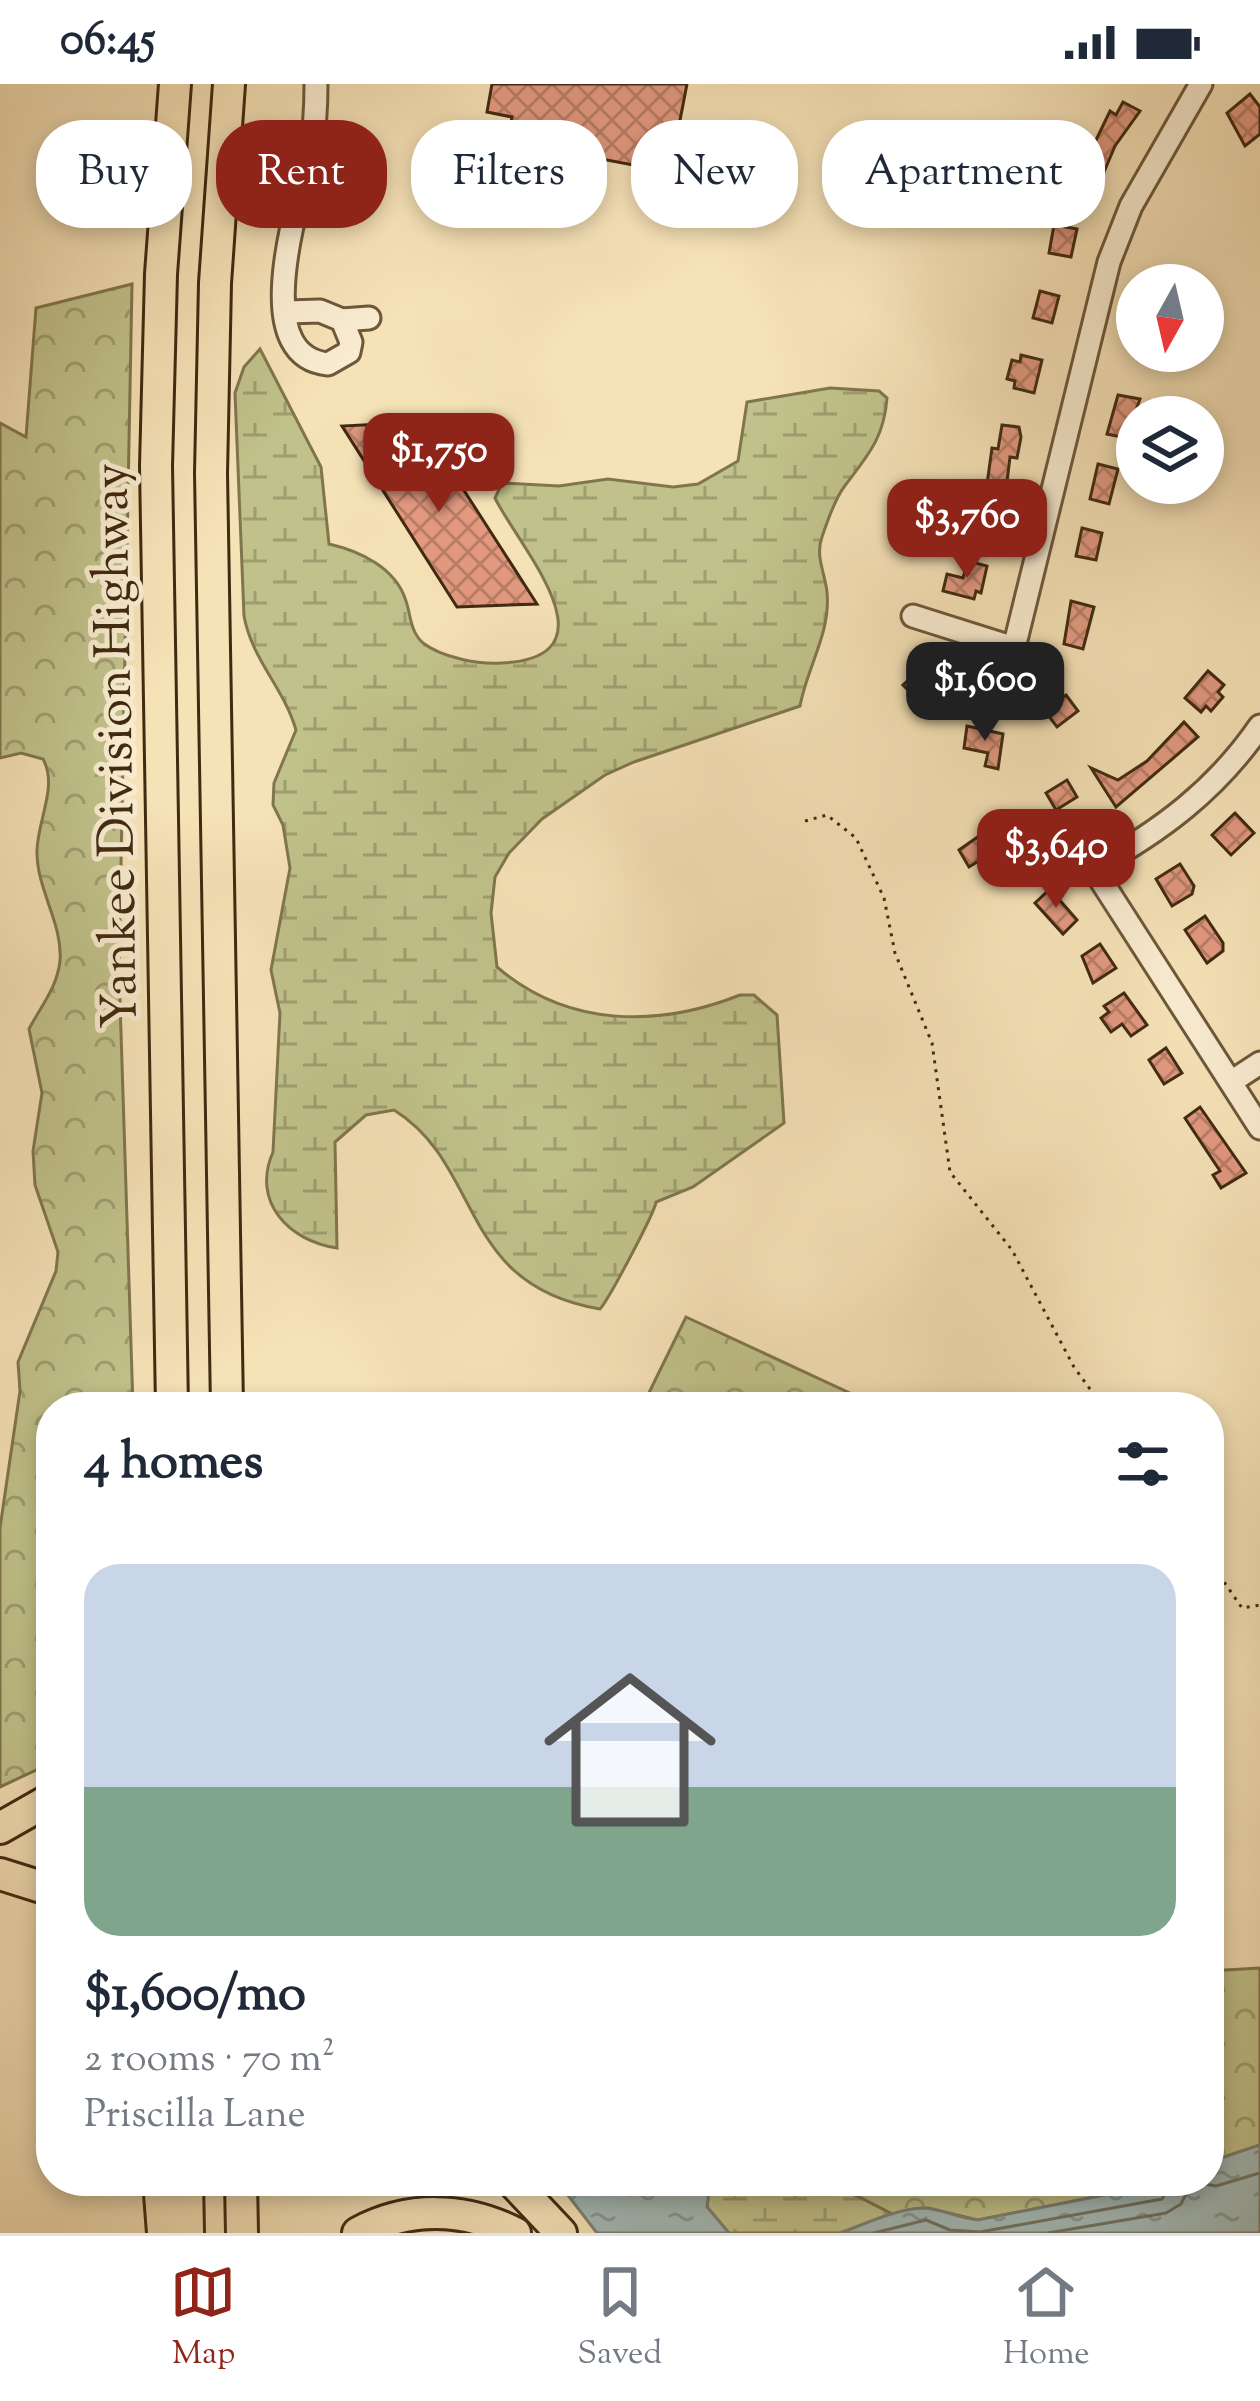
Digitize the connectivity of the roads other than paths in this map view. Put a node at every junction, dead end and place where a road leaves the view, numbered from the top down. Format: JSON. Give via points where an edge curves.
{"nodes":[{"id":1,"x":176,"y":84,"type":"edge"},
{"id":2,"x":230,"y":84,"type":"edge"},
{"id":3,"x":316,"y":84,"type":"edge"},
{"id":4,"x":1201,"y":84,"type":"edge"},
{"id":5,"x":287,"y":311,"type":"junction"},
{"id":6,"x":369,"y":318,"type":"dead end"},
{"id":7,"x":342,"y":320,"type":"junction"},
{"id":8,"x":913,"y":616,"type":"dead end"},
{"id":9,"x":1260,"y":726,"type":"edge"},
{"id":10,"x":1260,"y":1063,"type":"edge"},
{"id":11,"x":1231,"y":1082,"type":"junction"},
{"id":12,"x":1260,"y":1128,"type":"edge"},
{"id":13,"x":172,"y":1392,"type":"edge"},
{"id":14,"x":227,"y":1392,"type":"edge"},
{"id":15,"x":36,"y":1808,"type":"edge"},
{"id":16,"x":0,"y":1828,"type":"edge"},
{"id":17,"x":0,"y":1874,"type":"edge"},
{"id":18,"x":36,"y":1885,"type":"edge"},
{"id":19,"x":160,"y":2196,"type":"edge"},
{"id":20,"x":187,"y":2196,"type":"edge"},
{"id":21,"x":241,"y":2196,"type":"edge"},
{"id":22,"x":526,"y":2196,"type":"edge"},
{"id":23,"x":163,"y":2233,"type":"edge"},
{"id":24,"x":188,"y":2233,"type":"edge"},
{"id":25,"x":242,"y":2233,"type":"edge"},
{"id":26,"x":358,"y":2233,"type":"edge"},
{"id":27,"x":514,"y":2233,"type":"edge"},
{"id":28,"x":561,"y":2233,"type":"edge"}],
"edges":[{"from":1,"to":13,"type":"highway","name":"Yankee Division Highway","via":[[155,466]]},
{"from":2,"to":14,"type":"highway","name":"Yankee Division Highway","via":[[214,283],[211,473]]},
{"from":3,"to":5,"type":"street","via":[[285,258]]},
{"from":4,"to":8,"type":"street","via":[[1131,206],[1109,262],[1014,648]]},
{"from":5,"to":7,"type":"street"},
{"from":5,"to":7,"type":"street","via":[[296,349],[315,363],[349,352]]},
{"from":6,"to":7,"type":"street"},
{"from":9,"to":11,"type":"street","via":[[1192,805],[1093,868]]},
{"from":10,"to":11,"type":"street"},
{"from":11,"to":12,"type":"street"},
{"from":15,"to":16,"type":"highway"},
{"from":17,"to":18,"type":"highway"},
{"from":19,"to":23,"type":"highway"},
{"from":20,"to":24,"type":"highway"},
{"from":21,"to":25,"type":"highway"},
{"from":22,"to":28,"type":"highway"},
{"from":26,"to":27,"type":"highway","via":[[438,2212]]}]}
